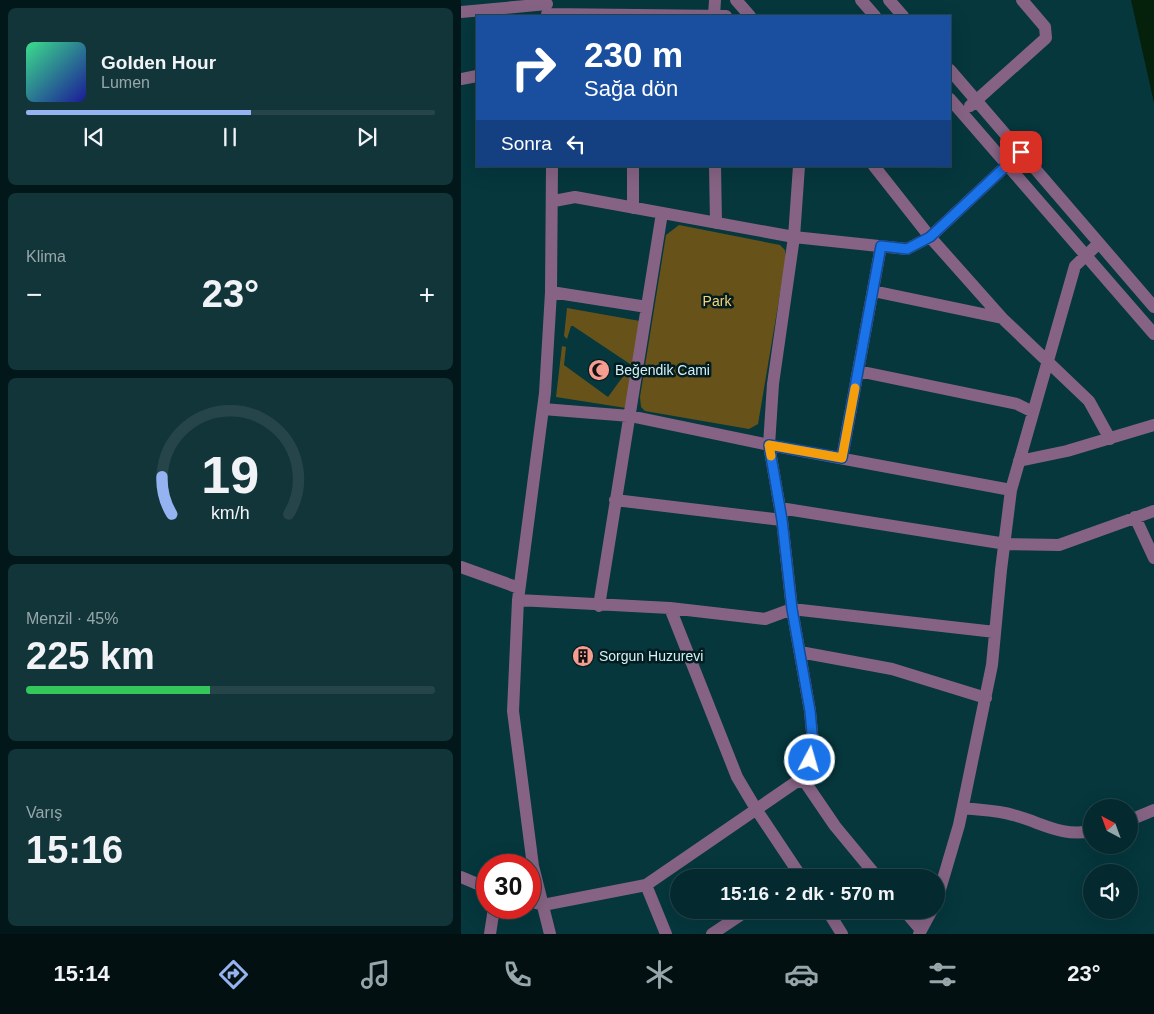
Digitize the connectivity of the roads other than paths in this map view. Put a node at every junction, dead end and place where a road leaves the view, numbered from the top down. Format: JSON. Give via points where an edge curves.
{"nodes":[{"id":1,"x":715,"y":0,"type":"edge"},
{"id":2,"x":736,"y":0,"type":"edge"},
{"id":3,"x":861,"y":0,"type":"edge"},
{"id":4,"x":889,"y":0,"type":"edge"},
{"id":5,"x":1022,"y":0,"type":"edge"},
{"id":6,"x":547,"y":8,"type":"edge"},
{"id":7,"x":461,"y":12,"type":"edge"},
{"id":8,"x":633,"y":15,"type":"edge"},
{"id":9,"x":718,"y":15,"type":"edge"},
{"id":10,"x":749,"y":15,"type":"edge"},
{"id":11,"x":874,"y":15,"type":"edge"},
{"id":12,"x":902,"y":15,"type":"edge"},
{"id":13,"x":951,"y":71,"type":"edge"},
{"id":14,"x":476,"y":76,"type":"edge"},
{"id":15,"x":461,"y":79,"type":"edge"},
{"id":16,"x":951,"y":100,"type":"edge"},
{"id":17,"x":976,"y":100,"type":"junction"},
{"id":18,"x":962,"y":113,"type":"junction"},
{"id":19,"x":1021,"y":152,"type":"junction"},
{"id":20,"x":1007,"y":164,"type":"junction"},
{"id":21,"x":553,"y":167,"type":"edge"},
{"id":22,"x":633,"y":167,"type":"edge"},
{"id":23,"x":715,"y":167,"type":"edge"},
{"id":24,"x":799,"y":167,"type":"edge"},
{"id":25,"x":875,"y":167,"type":"edge"},
{"id":26,"x":554,"y":201,"type":"junction"},
{"id":27,"x":633,"y":208,"type":"junction"},
{"id":28,"x":662,"y":213,"type":"junction"},
{"id":29,"x":716,"y":223,"type":"junction"},
{"id":30,"x":1083,"y":227,"type":"junction"},
{"id":31,"x":795,"y":237,"type":"junction"},
{"id":32,"x":930,"y":237,"type":"junction"},
{"id":33,"x":1071,"y":238,"type":"junction"},
{"id":34,"x":1098,"y":244,"type":"junction"},
{"id":35,"x":881,"y":246,"type":"junction"},
{"id":36,"x":1086,"y":255,"type":"junction"},
{"id":37,"x":873,"y":291,"type":"junction"},
{"id":38,"x":551,"y":292,"type":"junction"},
{"id":39,"x":647,"y":307,"type":"junction"},
{"id":40,"x":1154,"y":307,"type":"edge"},
{"id":41,"x":1002,"y":318,"type":"junction"},
{"id":42,"x":1154,"y":334,"type":"edge"},
{"id":43,"x":1048,"y":363,"type":"junction"},
{"id":44,"x":858,"y":371,"type":"junction"},
{"id":45,"x":543,"y":409,"type":"junction"},
{"id":46,"x":1033,"y":412,"type":"junction"},
{"id":47,"x":630,"y":416,"type":"junction"},
{"id":48,"x":1154,"y":425,"type":"edge"},
{"id":49,"x":1110,"y":439,"type":"junction"},
{"id":50,"x":769,"y":445,"type":"junction"},
{"id":51,"x":842,"y":458,"type":"junction"},
{"id":52,"x":1019,"y":461,"type":"junction"},
{"id":53,"x":1011,"y":490,"type":"junction"},
{"id":54,"x":615,"y":500,"type":"junction"},
{"id":55,"x":1154,"y":510,"type":"edge"},
{"id":56,"x":781,"y":514,"type":"junction"},
{"id":57,"x":1135,"y":517,"type":"junction"},
{"id":58,"x":1006,"y":544,"type":"junction"},
{"id":59,"x":1154,"y":558,"type":"edge"},
{"id":60,"x":461,"y":567,"type":"edge"},
{"id":61,"x":518,"y":594,"type":"junction"},
{"id":62,"x":599,"y":606,"type":"junction"},
{"id":63,"x":670,"y":608,"type":"junction"},
{"id":64,"x":792,"y":609,"type":"junction"},
{"id":65,"x":995,"y":632,"type":"junction"},
{"id":66,"x":800,"y":652,"type":"junction"},
{"id":67,"x":986,"y":698,"type":"junction"},
{"id":68,"x":795,"y":782,"type":"junction"},
{"id":69,"x":963,"y":808,"type":"junction"},
{"id":70,"x":756,"y":809,"type":"junction"},
{"id":71,"x":1154,"y":810,"type":"edge"},
{"id":72,"x":1139,"y":816,"type":"edge"},
{"id":73,"x":1083,"y":833,"type":"edge"},
{"id":74,"x":795,"y":869,"type":"edge"},
{"id":75,"x":870,"y":869,"type":"edge"},
{"id":76,"x":945,"y":871,"type":"edge"},
{"id":77,"x":461,"y":877,"type":"edge"},
{"id":78,"x":476,"y":883,"type":"edge"},
{"id":79,"x":646,"y":885,"type":"junction"},
{"id":80,"x":543,"y":905,"type":"junction"},
{"id":81,"x":492,"y":919,"type":"edge"},
{"id":82,"x":734,"y":919,"type":"edge"},
{"id":83,"x":833,"y":919,"type":"edge"},
{"id":84,"x":911,"y":919,"type":"edge"},
{"id":85,"x":927,"y":919,"type":"edge"},
{"id":86,"x":920,"y":932,"type":"edge"},
{"id":87,"x":490,"y":934,"type":"edge"},
{"id":88,"x":550,"y":934,"type":"edge"},
{"id":89,"x":666,"y":934,"type":"edge"},
{"id":90,"x":712,"y":934,"type":"edge"},
{"id":91,"x":842,"y":934,"type":"edge"}],
"edges":[{"from":1,"to":9,"type":"street"},
{"from":2,"to":10,"type":"street"},
{"from":3,"to":11,"type":"street"},
{"from":4,"to":12,"type":"street"},
{"from":5,"to":17,"type":"street","via":[[1045,27],[1047,38]]},
{"from":6,"to":7,"type":"street"},
{"from":6,"to":8,"type":"street"},
{"from":13,"to":17,"type":"street"},
{"from":14,"to":15,"type":"street"},
{"from":16,"to":18,"type":"street"},
{"from":17,"to":18,"type":"street"},
{"from":17,"to":19,"type":"street"},
{"from":18,"to":20,"type":"street"},
{"from":19,"to":20,"type":"street"},
{"from":19,"to":30,"type":"street"},
{"from":20,"to":32,"type":"street"},
{"from":20,"to":33,"type":"street"},
{"from":21,"to":26,"type":"street"},
{"from":22,"to":27,"type":"street"},
{"from":23,"to":29,"type":"street"},
{"from":24,"to":31,"type":"street"},
{"from":25,"to":32,"type":"street"},
{"from":26,"to":27,"type":"street","via":[[575,197]]},
{"from":26,"to":38,"type":"street"},
{"from":27,"to":28,"type":"street"},
{"from":28,"to":29,"type":"street"},
{"from":28,"to":39,"type":"street"},
{"from":29,"to":31,"type":"street"},
{"from":30,"to":33,"type":"street"},
{"from":30,"to":34,"type":"street"},
{"from":31,"to":35,"type":"street"},
{"from":31,"to":50,"type":"street","via":[[773,384]]},
{"from":32,"to":35,"type":"street","via":[[907,249]]},
{"from":32,"to":41,"type":"street"},
{"from":33,"to":36,"type":"street"},
{"from":34,"to":36,"type":"street"},
{"from":34,"to":40,"type":"street"},
{"from":35,"to":37,"type":"street"},
{"from":36,"to":42,"type":"street"},
{"from":36,"to":43,"type":"street","via":[[1075,266]]},
{"from":37,"to":41,"type":"street"},
{"from":37,"to":44,"type":"street"},
{"from":38,"to":39,"type":"street"},
{"from":38,"to":45,"type":"street"},
{"from":39,"to":47,"type":"street"},
{"from":41,"to":43,"type":"street"},
{"from":43,"to":46,"type":"street"},
{"from":43,"to":49,"type":"street","via":[[1089,401]]},
{"from":44,"to":46,"type":"street","via":[[1017,404]]},
{"from":44,"to":51,"type":"street"},
{"from":45,"to":47,"type":"street"},
{"from":45,"to":61,"type":"street"},
{"from":46,"to":52,"type":"street"},
{"from":47,"to":50,"type":"street"},
{"from":47,"to":54,"type":"street"},
{"from":48,"to":49,"type":"street"},
{"from":49,"to":52,"type":"street","via":[[1067,452]]},
{"from":50,"to":51,"type":"street"},
{"from":50,"to":56,"type":"street"},
{"from":51,"to":53,"type":"street"},
{"from":52,"to":53,"type":"street"},
{"from":53,"to":58,"type":"street"},
{"from":54,"to":56,"type":"street"},
{"from":54,"to":62,"type":"street"},
{"from":55,"to":57,"type":"street"},
{"from":56,"to":58,"type":"street"},
{"from":56,"to":64,"type":"street"},
{"from":57,"to":58,"type":"street","via":[[1059,545]]},
{"from":57,"to":59,"type":"street"},
{"from":58,"to":65,"type":"street"},
{"from":60,"to":61,"type":"street"},
{"from":61,"to":62,"type":"street"},
{"from":61,"to":80,"type":"street","via":[[513,711],[533,866]]},
{"from":62,"to":63,"type":"street"},
{"from":63,"to":64,"type":"street","via":[[765,619]]},
{"from":63,"to":70,"type":"street","via":[[737,777]]},
{"from":64,"to":65,"type":"street"},
{"from":64,"to":66,"type":"street"},
{"from":65,"to":67,"type":"street"},
{"from":66,"to":67,"type":"street","via":[[892,669]]},
{"from":66,"to":68,"type":"street","via":[[813,744],[810,760]]},
{"from":67,"to":69,"type":"street"},
{"from":68,"to":70,"type":"street"},
{"from":68,"to":75,"type":"street","via":[[805,782]]},
{"from":69,"to":73,"type":"street","via":[[1012,814],[1058,831]]},
{"from":69,"to":76,"type":"street"},
{"from":70,"to":74,"type":"street"},
{"from":70,"to":79,"type":"street"},
{"from":71,"to":72,"type":"street"},
{"from":77,"to":78,"type":"street"},
{"from":79,"to":80,"type":"street"},
{"from":79,"to":89,"type":"street"},
{"from":80,"to":88,"type":"street"},
{"from":81,"to":87,"type":"street"},
{"from":82,"to":90,"type":"street"},
{"from":83,"to":91,"type":"street"},
{"from":84,"to":86,"type":"street"},
{"from":85,"to":86,"type":"street"}]}
